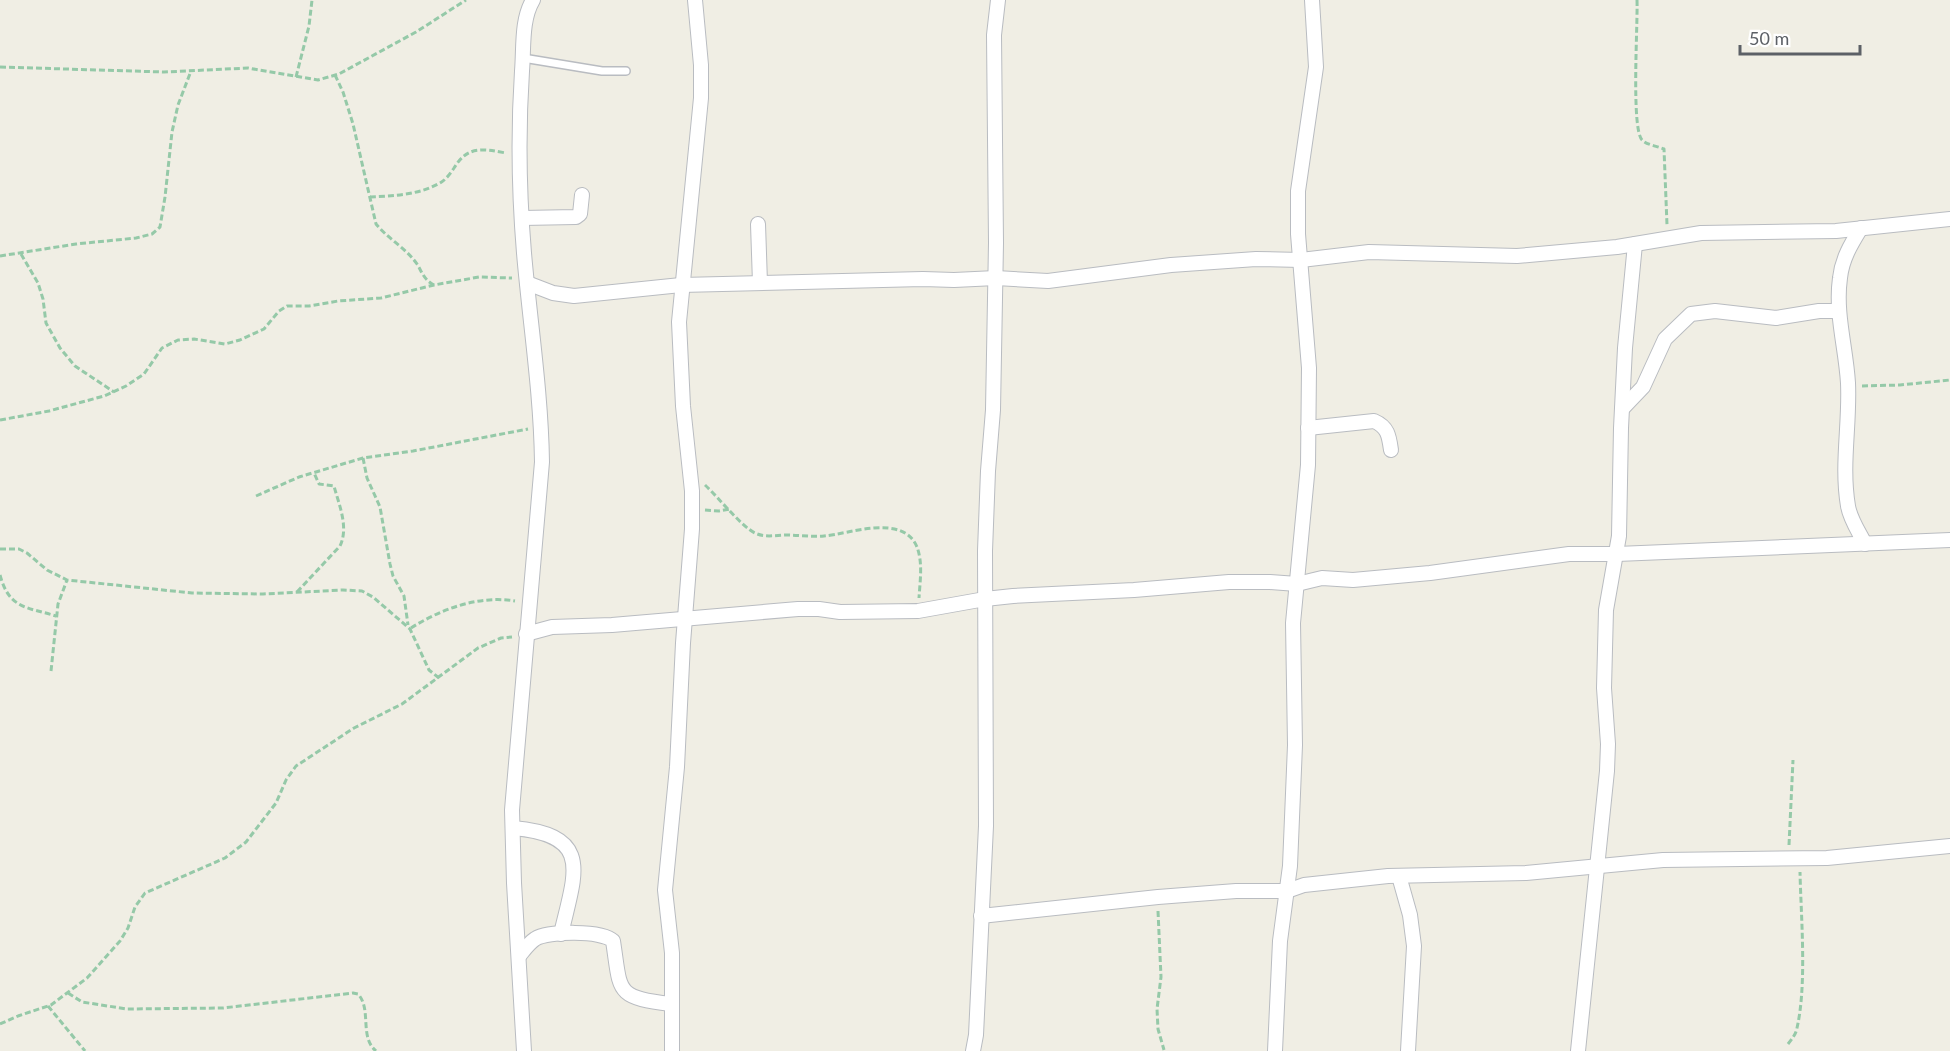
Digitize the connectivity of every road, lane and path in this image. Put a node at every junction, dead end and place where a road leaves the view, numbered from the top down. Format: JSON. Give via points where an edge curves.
{"nodes":[{"id":1,"x":312,"y":0,"type":"edge"},
{"id":2,"x":466,"y":0,"type":"edge"},
{"id":3,"x":694,"y":0,"type":"edge"},
{"id":4,"x":998,"y":0,"type":"edge"},
{"id":5,"x":1312,"y":0,"type":"edge"},
{"id":6,"x":1637,"y":0,"type":"edge"},
{"id":7,"x":529,"y":3,"type":"edge"},
{"id":8,"x":523,"y":58,"type":"junction"},
{"id":9,"x":0,"y":67,"type":"edge"},
{"id":10,"x":191,"y":71,"type":"junction"},
{"id":11,"x":626,"y":71,"type":"dead end"},
{"id":12,"x":335,"y":75,"type":"junction"},
{"id":13,"x":296,"y":77,"type":"junction"},
{"id":14,"x":520,"y":155,"type":"junction"},
{"id":15,"x":582,"y":195,"type":"dead end"},
{"id":16,"x":370,"y":197,"type":"junction"},
{"id":17,"x":522,"y":218,"type":"junction"},
{"id":18,"x":1950,"y":219,"type":"edge"},
{"id":19,"x":758,"y":224,"type":"dead end"},
{"id":20,"x":1861,"y":228,"type":"junction"},
{"id":21,"x":1668,"y":237,"type":"junction"},
{"id":22,"x":1635,"y":244,"type":"junction"},
{"id":23,"x":21,"y":254,"type":"junction"},
{"id":24,"x":0,"y":256,"type":"edge"},
{"id":25,"x":1301,"y":260,"type":"junction"},
{"id":26,"x":996,"y":278,"type":"junction"},
{"id":27,"x":760,"y":283,"type":"junction"},
{"id":28,"x":527,"y":284,"type":"junction"},
{"id":29,"x":434,"y":285,"type":"junction"},
{"id":30,"x":681,"y":285,"type":"junction"},
{"id":31,"x":1839,"y":311,"type":"junction"},
{"id":32,"x":1950,"y":380,"type":"edge"},
{"id":33,"x":1848,"y":385,"type":"junction"},
{"id":34,"x":114,"y":392,"type":"junction"},
{"id":35,"x":1622,"y":409,"type":"junction"},
{"id":36,"x":0,"y":420,"type":"edge"},
{"id":37,"x":542,"y":427,"type":"junction"},
{"id":38,"x":1308,"y":428,"type":"junction"},
{"id":39,"x":1391,"y":450,"type":"dead end"},
{"id":40,"x":363,"y":458,"type":"junction"},
{"id":41,"x":314,"y":472,"type":"junction"},
{"id":42,"x":690,"y":476,"type":"junction"},
{"id":43,"x":256,"y":496,"type":"dead end"},
{"id":44,"x":730,"y":508,"type":"junction"},
{"id":45,"x":692,"y":511,"type":"junction"},
{"id":46,"x":1950,"y":540,"type":"edge"},
{"id":47,"x":1865,"y":544,"type":"junction"},
{"id":48,"x":0,"y":549,"type":"edge"},
{"id":49,"x":1617,"y":554,"type":"junction"},
{"id":50,"x":0,"y":575,"type":"edge"},
{"id":51,"x":67,"y":580,"type":"junction"},
{"id":52,"x":1297,"y":584,"type":"junction"},
{"id":53,"x":297,"y":592,"type":"junction"},
{"id":54,"x":985,"y":599,"type":"junction"},
{"id":55,"x":529,"y":604,"type":"junction"},
{"id":56,"x":918,"y":611,"type":"junction"},
{"id":57,"x":57,"y":616,"type":"junction"},
{"id":58,"x":685,"y":619,"type":"junction"},
{"id":59,"x":409,"y":628,"type":"junction"},
{"id":60,"x":526,"y":636,"type":"junction"},
{"id":61,"x":51,"y":671,"type":"dead end"},
{"id":62,"x":439,"y":678,"type":"junction"},
{"id":63,"x":1793,"y":760,"type":"dead end"},
{"id":64,"x":513,"y":828,"type":"junction"},
{"id":65,"x":1950,"y":846,"type":"edge"},
{"id":66,"x":1794,"y":858,"type":"junction"},
{"id":67,"x":1596,"y":867,"type":"junction"},
{"id":68,"x":1399,"y":876,"type":"junction"},
{"id":69,"x":1287,"y":891,"type":"junction"},
{"id":70,"x":1158,"y":897,"type":"junction"},
{"id":71,"x":981,"y":916,"type":"junction"},
{"id":72,"x":561,"y":934,"type":"junction"},
{"id":73,"x":519,"y":956,"type":"junction"},
{"id":74,"x":68,"y":993,"type":"junction"},
{"id":75,"x":671,"y":1004,"type":"junction"},
{"id":76,"x":48,"y":1006,"type":"junction"},
{"id":77,"x":0,"y":1024,"type":"edge"},
{"id":78,"x":1788,"y":1044,"type":"dead end"},
{"id":79,"x":1164,"y":1050,"type":"edge"},
{"id":80,"x":85,"y":1051,"type":"edge"},
{"id":81,"x":376,"y":1051,"type":"edge"},
{"id":82,"x":524,"y":1051,"type":"edge"},
{"id":83,"x":672,"y":1051,"type":"edge"},
{"id":84,"x":973,"y":1051,"type":"edge"},
{"id":85,"x":1275,"y":1051,"type":"edge"},
{"id":86,"x":1408,"y":1051,"type":"edge"},
{"id":87,"x":1578,"y":1051,"type":"edge"}],
"edges":[{"from":1,"to":13,"type":"path"},
{"from":2,"to":12,"type":"path"},
{"from":3,"to":30,"type":"street","via":[[701,98]]},
{"from":4,"to":26,"type":"street","via":[[994,35]]},
{"from":5,"to":25,"type":"street","via":[[1316,67],[1298,192]]},
{"from":6,"to":21,"type":"path","via":[[1638,132],[1644,141],[1664,149]]},
{"from":7,"to":8,"type":"street"},
{"from":8,"to":11,"type":"lane","via":[[602,71]]},
{"from":8,"to":14,"type":"street"},
{"from":9,"to":10,"type":"path"},
{"from":10,"to":13,"type":"path","via":[[248,68]]},
{"from":10,"to":23,"type":"path","via":[[171,132],[160,227],[152,234],[136,238]]},
{"from":12,"to":13,"type":"path","via":[[318,80]]},
{"from":12,"to":16,"type":"path","via":[[353,124]]},
{"from":14,"to":16,"type":"path","via":[[472,150],[459,159],[441,183],[408,193]]},
{"from":14,"to":17,"type":"street"},
{"from":15,"to":17,"type":"street","via":[[580,214],[576,217]]},
{"from":16,"to":29,"type":"path","via":[[376,224]]},
{"from":17,"to":28,"type":"street"},
{"from":18,"to":20,"type":"street"},
{"from":19,"to":27,"type":"street"},
{"from":20,"to":21,"type":"street"},
{"from":20,"to":31,"type":"street","via":[[1843,262]]},
{"from":21,"to":22,"type":"street"},
{"from":22,"to":25,"type":"street","via":[[1517,256],[1369,252]]},
{"from":22,"to":35,"type":"street"},
{"from":23,"to":24,"type":"path"},
{"from":23,"to":34,"type":"path","via":[[38,283],[45,323],[60,348],[75,366]]},
{"from":25,"to":26,"type":"street","via":[[1171,265],[1048,281]]},
{"from":25,"to":38,"type":"street","via":[[1308,349]]},
{"from":26,"to":27,"type":"street"},
{"from":26,"to":54,"type":"street"},
{"from":27,"to":30,"type":"street"},
{"from":28,"to":29,"type":"path","via":[[489,276]]},
{"from":28,"to":30,"type":"street","via":[[574,296]]},
{"from":28,"to":37,"type":"street"},
{"from":29,"to":34,"type":"path","via":[[381,298],[286,306],[264,329],[225,344],[178,340],[162,348],[144,374]]},
{"from":30,"to":42,"type":"street","via":[[679,348]]},
{"from":31,"to":33,"type":"street"},
{"from":31,"to":35,"type":"street","via":[[1776,318],[1715,311],[1691,314],[1665,339],[1643,387]]},
{"from":32,"to":33,"type":"path","via":[[1892,386]]},
{"from":33,"to":47,"type":"street","via":[[1848,508]]},
{"from":34,"to":36,"type":"path"},
{"from":35,"to":49,"type":"street"},
{"from":37,"to":40,"type":"path"},
{"from":37,"to":55,"type":"street"},
{"from":38,"to":39,"type":"street","via":[[1374,421],[1387,430]]},
{"from":38,"to":52,"type":"street"},
{"from":40,"to":41,"type":"path"},
{"from":40,"to":59,"type":"path","via":[[380,507],[386,551],[404,596]]},
{"from":41,"to":43,"type":"path"},
{"from":41,"to":53,"type":"path","via":[[319,484],[334,486],[343,518],[343,540]]},
{"from":42,"to":44,"type":"path"},
{"from":42,"to":45,"type":"street"},
{"from":44,"to":45,"type":"path"},
{"from":44,"to":56,"type":"path","via":[[754,533],[765,536],[822,536],[871,527],[903,533],[917,547],[921,566]]},
{"from":45,"to":58,"type":"street"},
{"from":46,"to":47,"type":"street"},
{"from":47,"to":49,"type":"street"},
{"from":48,"to":51,"type":"path","via":[[27,553]]},
{"from":49,"to":52,"type":"street","via":[[1569,554],[1430,573],[1353,580],[1322,578]]},
{"from":49,"to":67,"type":"street","via":[[1606,610],[1604,688],[1608,756]]},
{"from":50,"to":57,"type":"path","via":[[6,593],[18,605]]},
{"from":51,"to":53,"type":"path","via":[[192,593]]},
{"from":51,"to":57,"type":"path"},
{"from":52,"to":54,"type":"street","via":[[1229,582]]},
{"from":52,"to":69,"type":"street","via":[[1293,623],[1295,745]]},
{"from":53,"to":59,"type":"path","via":[[362,591]]},
{"from":54,"to":56,"type":"street"},
{"from":54,"to":71,"type":"street","via":[[986,826]]},
{"from":55,"to":59,"type":"path","via":[[505,599],[469,603],[432,615]]},
{"from":55,"to":60,"type":"street"},
{"from":56,"to":58,"type":"street","via":[[798,609]]},
{"from":57,"to":61,"type":"path"},
{"from":58,"to":60,"type":"street","via":[[552,627]]},
{"from":58,"to":75,"type":"street","via":[[665,890],[672,953]]},
{"from":59,"to":62,"type":"path","via":[[429,670]]},
{"from":60,"to":62,"type":"path","via":[[491,642]]},
{"from":60,"to":64,"type":"street"},
{"from":62,"to":74,"type":"path","via":[[296,766],[260,826],[225,858],[145,892],[120,941]]},
{"from":63,"to":66,"type":"path"},
{"from":64,"to":72,"type":"street","via":[[550,834],[573,857],[575,871]]},
{"from":64,"to":73,"type":"street"},
{"from":65,"to":66,"type":"street"},
{"from":66,"to":67,"type":"street","via":[[1663,860]]},
{"from":66,"to":78,"type":"path","via":[[1802,965],[1795,1035]]},
{"from":67,"to":68,"type":"street"},
{"from":67,"to":87,"type":"street"},
{"from":68,"to":69,"type":"street","via":[[1315,884]]},
{"from":68,"to":86,"type":"street","via":[[1414,929]]},
{"from":69,"to":70,"type":"street"},
{"from":69,"to":85,"type":"street","via":[[1280,941]]},
{"from":70,"to":71,"type":"street"},
{"from":70,"to":79,"type":"path","via":[[1161,977],[1157,1009]]},
{"from":71,"to":84,"type":"street"},
{"from":72,"to":73,"type":"street","via":[[536,938]]},
{"from":72,"to":75,"type":"street","via":[[610,938],[619,983],[626,993]]},
{"from":73,"to":82,"type":"street"},
{"from":74,"to":76,"type":"path"},
{"from":74,"to":81,"type":"path","via":[[82,1002],[127,1008],[223,1008],[353,993],[363,1001],[368,1039]]},
{"from":75,"to":83,"type":"street"},
{"from":76,"to":77,"type":"path"},
{"from":76,"to":80,"type":"path"}]}
